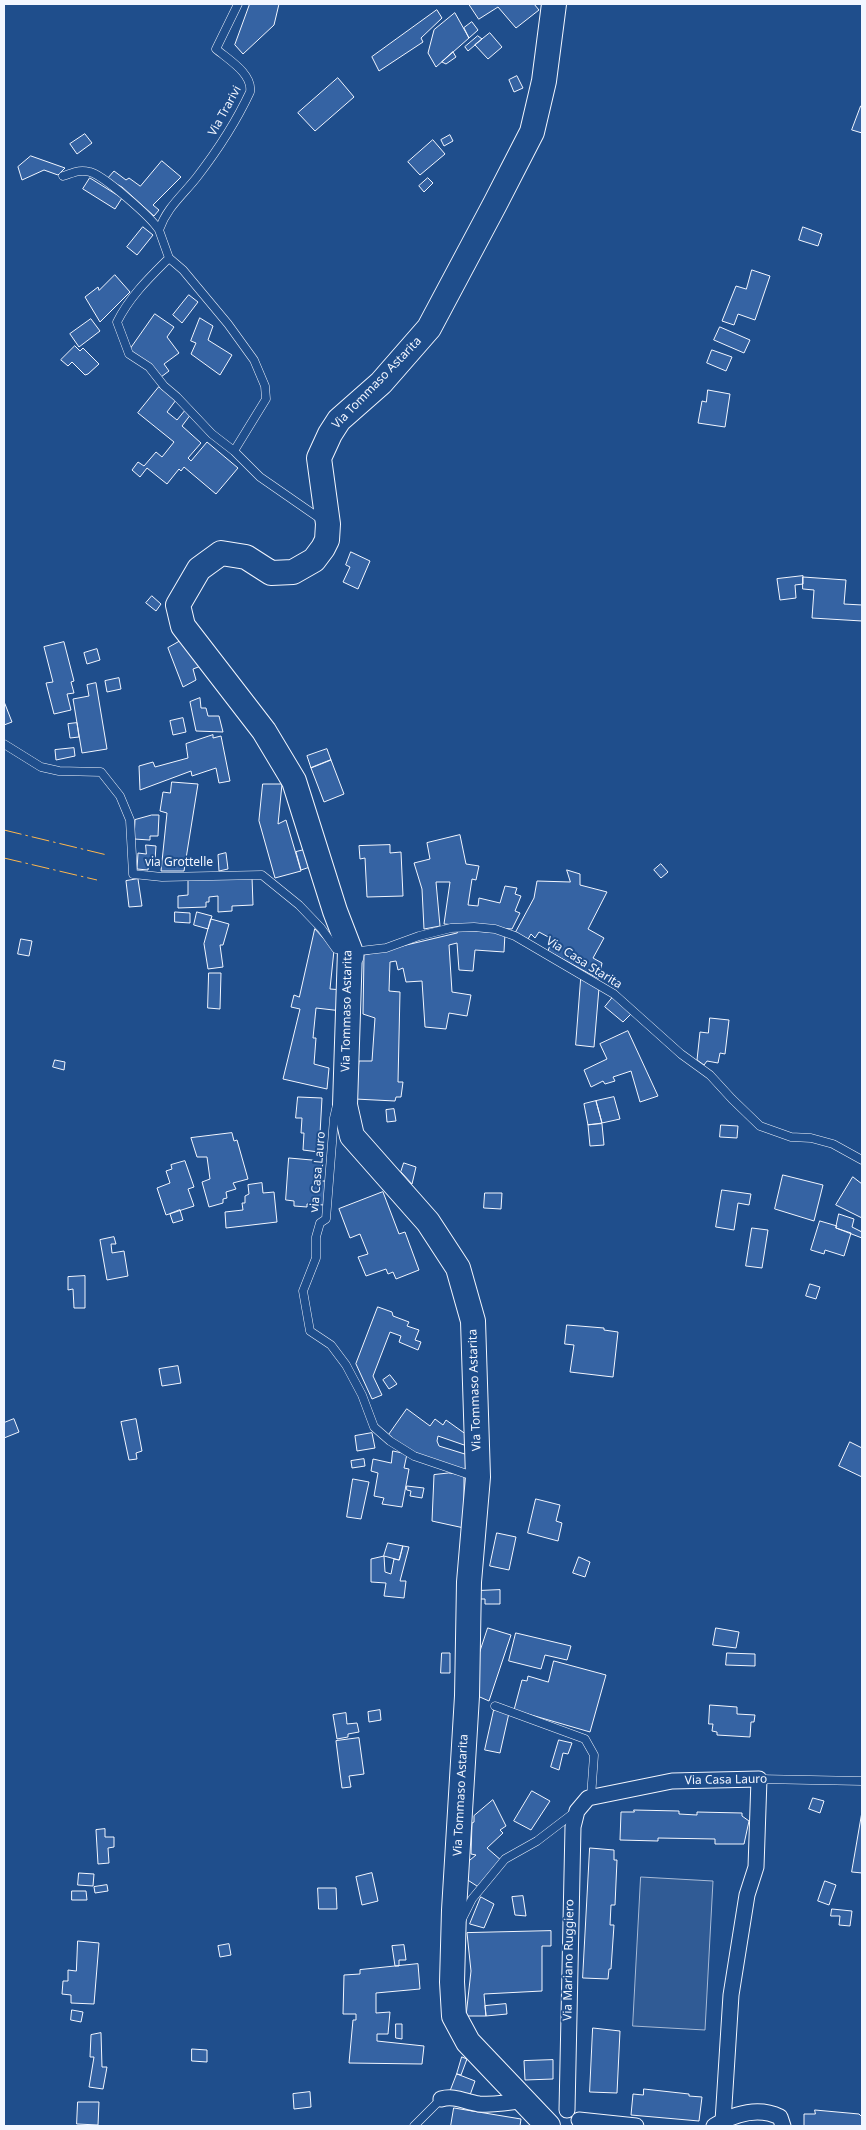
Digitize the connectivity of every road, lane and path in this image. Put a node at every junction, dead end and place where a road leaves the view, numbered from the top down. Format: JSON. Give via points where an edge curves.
{"nodes":[{"id":1,"x":238,"y":4,"type":"edge"},
{"id":2,"x":554,"y":4,"type":"edge"},
{"id":3,"x":63,"y":176,"type":"dead end"},
{"id":4,"x":159,"y":230,"type":"junction"},
{"id":5,"x":169,"y":258,"type":"junction"},
{"id":6,"x":234,"y":451,"type":"junction"},
{"id":7,"x":328,"y":524,"type":"junction"},
{"id":8,"x":4,"y":744,"type":"edge"},
{"id":9,"x":354,"y":961,"type":"junction"},
{"id":10,"x":346,"y":1076,"type":"junction"},
{"id":11,"x":862,"y":1160,"type":"edge"},
{"id":12,"x":478,"y":1477,"type":"junction"},
{"id":13,"x":495,"y":1706,"type":"dead end"},
{"id":14,"x":759,"y":1779,"type":"junction"},
{"id":15,"x":862,"y":1781,"type":"edge"},
{"id":16,"x":591,"y":1797,"type":"junction"},
{"id":17,"x":577,"y":1811,"type":"junction"},
{"id":18,"x":453,"y":1991,"type":"junction"},
{"id":19,"x":440,"y":2099,"type":"joint"},
{"id":20,"x":523,"y":2100,"type":"junction"},
{"id":21,"x":567,"y":2110,"type":"junction"},
{"id":22,"x":579,"y":2123,"type":"edge"},
{"id":23,"x":718,"y":2124,"type":"edge"},
{"id":24,"x":414,"y":2126,"type":"edge"},
{"id":25,"x":550,"y":2126,"type":"edge"},
{"id":26,"x":636,"y":2126,"type":"edge"},
{"id":27,"x":783,"y":2126,"type":"edge"}],
"edges":[{"from":1,"to":4,"type":"lane","name":"Via Trarivi","via":[[216,49],[246,75],[252,85],[250,92],[223,140],[196,179],[168,210]]},
{"from":2,"to":7,"type":"main road","name":"Via Tommaso Astarita","via":[[544,80],[532,132],[491,213],[429,328],[381,383],[339,420],[319,458]]},
{"from":3,"to":4,"type":"lane","via":[[78,170],[92,172],[124,195]]},
{"from":4,"to":5,"type":"lane"},
{"from":5,"to":6,"type":"lane","via":[[228,324],[254,360],[265,386],[266,399]]},
{"from":5,"to":6,"type":"lane","via":[[124,308],[117,322],[120,334],[129,354],[149,367],[212,434]]},
{"from":6,"to":7,"type":"lane","via":[[260,477]]},
{"from":7,"to":9,"type":"main road","name":"Via Tommaso Astarita","via":[[323,548],[314,560],[293,572],[272,573],[246,557],[221,553],[199,569],[178,605],[183,626],[264,731],[294,782]]},
{"from":8,"to":9,"type":"lane","name":"via Grottelle","via":[[40,767],[101,772],[120,796],[130,820],[133,874],[162,877],[262,875],[299,905],[336,949]]},
{"from":9,"to":10,"type":"main road","name":"Via Tommaso Astarita"},
{"from":9,"to":11,"type":"lane","name":"Via Casa Starita","via":[[360,951],[386,948],[451,928],[481,928],[515,936],[614,994],[681,1054],[710,1075],[760,1126],[791,1137],[833,1144]]},
{"from":10,"to":12,"type":"main road","name":"Via Tommaso Astarita","via":[[345,1105],[352,1136],[428,1222],[458,1268],[473,1321]]},
{"from":10,"to":12,"type":"lane","name":"via Casa Lauro","via":[[334,1118],[326,1219],[320,1223],[316,1258],[303,1291],[310,1331],[331,1345],[346,1365],[374,1427],[390,1441],[414,1456]]},
{"from":12,"to":18,"type":"main road","name":"Via Tommaso Astarita","via":[[469,1582]]},
{"from":13,"to":16,"type":"lane","via":[[585,1739],[594,1755]]},
{"from":14,"to":15,"type":"lane","name":"Via Casa Lauro"},
{"from":14,"to":16,"type":"street","name":"Via Casa Lauro","via":[[672,1781]]},
{"from":14,"to":23,"type":"street","via":[[756,1867],[747,1895],[732,1995]]},
{"from":16,"to":17,"type":"street"},
{"from":17,"to":18,"type":"lane","via":[[537,1841],[505,1859],[472,1899],[460,1923],[460,1992]]},
{"from":17,"to":21,"type":"street","name":"Via Mariano Ruggiero","via":[[572,1827]]},
{"from":18,"to":20,"type":"main road","name":"Via Tommaso Astarita","via":[[454,2016],[468,2042]]},
{"from":19,"to":20,"type":"street","via":[[449,2097],[478,2104]]},
{"from":19,"to":24,"type":"lane"},
{"from":20,"to":25,"type":"main road","name":"Via Tommaso Astarita"},
{"from":21,"to":22,"type":"street","via":[[577,2115]]},
{"from":21,"to":25,"type":"street","name":"Via Tommaso Astarita","via":[[556,2113]]},
{"from":22,"to":26,"type":"street"},
{"from":23,"to":27,"type":"street","via":[[746,2112],[768,2111],[780,2117]]}]}
